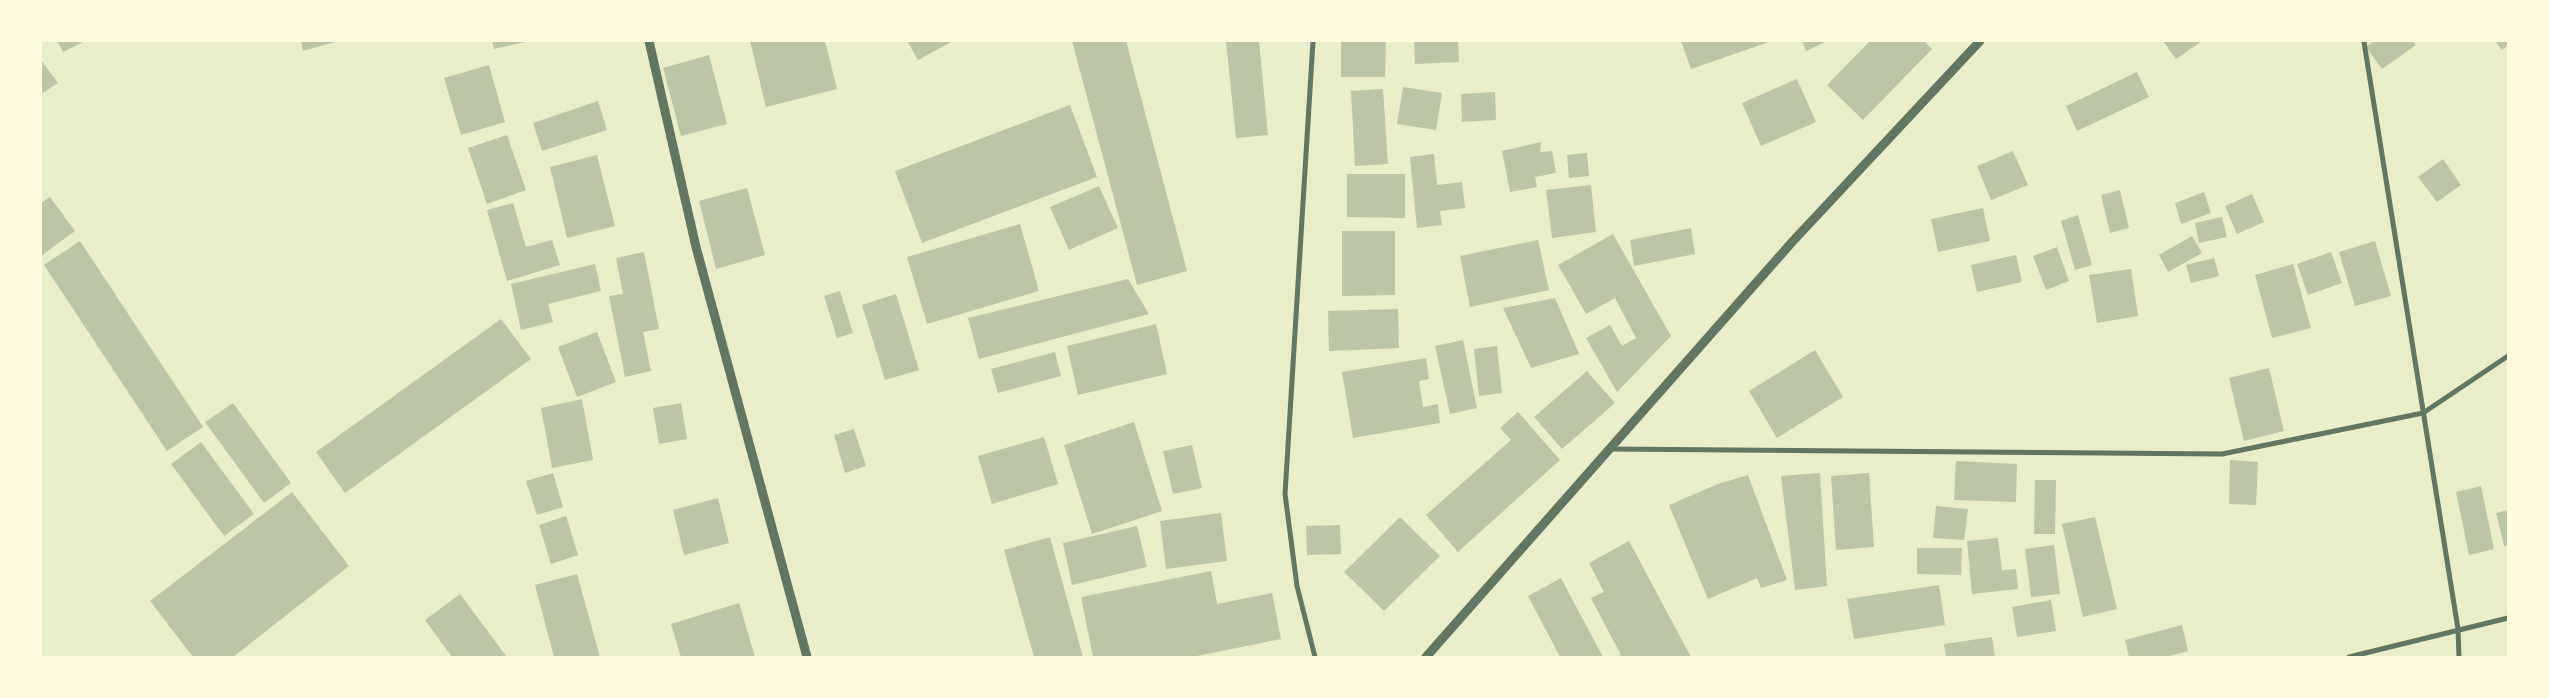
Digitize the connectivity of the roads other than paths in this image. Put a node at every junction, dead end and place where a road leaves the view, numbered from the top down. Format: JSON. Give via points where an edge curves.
{"nodes":[{"id":1,"x":649,"y":41,"type":"edge"},
{"id":2,"x":1312,"y":41,"type":"edge"},
{"id":3,"x":1980,"y":41,"type":"edge"},
{"id":4,"x":2364,"y":42,"type":"edge"},
{"id":5,"x":2508,"y":356,"type":"edge"},
{"id":6,"x":2423,"y":413,"type":"junction"},
{"id":7,"x":1607,"y":449,"type":"junction"},
{"id":8,"x":2508,"y":618,"type":"edge"},
{"id":9,"x":2458,"y":629,"type":"junction"},
{"id":10,"x":808,"y":657,"type":"edge"},
{"id":11,"x":1315,"y":657,"type":"edge"},
{"id":12,"x":1426,"y":657,"type":"edge"},
{"id":13,"x":2350,"y":657,"type":"edge"},
{"id":14,"x":2459,"y":657,"type":"edge"}],
"edges":[{"from":1,"to":10,"type":"street","via":[[696,247]]},
{"from":2,"to":11,"type":"street","via":[[1286,494],[1297,586]]},
{"from":3,"to":7,"type":"street","via":[[1793,241]]},
{"from":4,"to":6,"type":"street"},
{"from":5,"to":6,"type":"street"},
{"from":6,"to":7,"type":"street","via":[[2222,454]]},
{"from":6,"to":9,"type":"street"},
{"from":7,"to":12,"type":"street"},
{"from":8,"to":9,"type":"street"},
{"from":9,"to":13,"type":"street"},
{"from":9,"to":14,"type":"street"}]}
